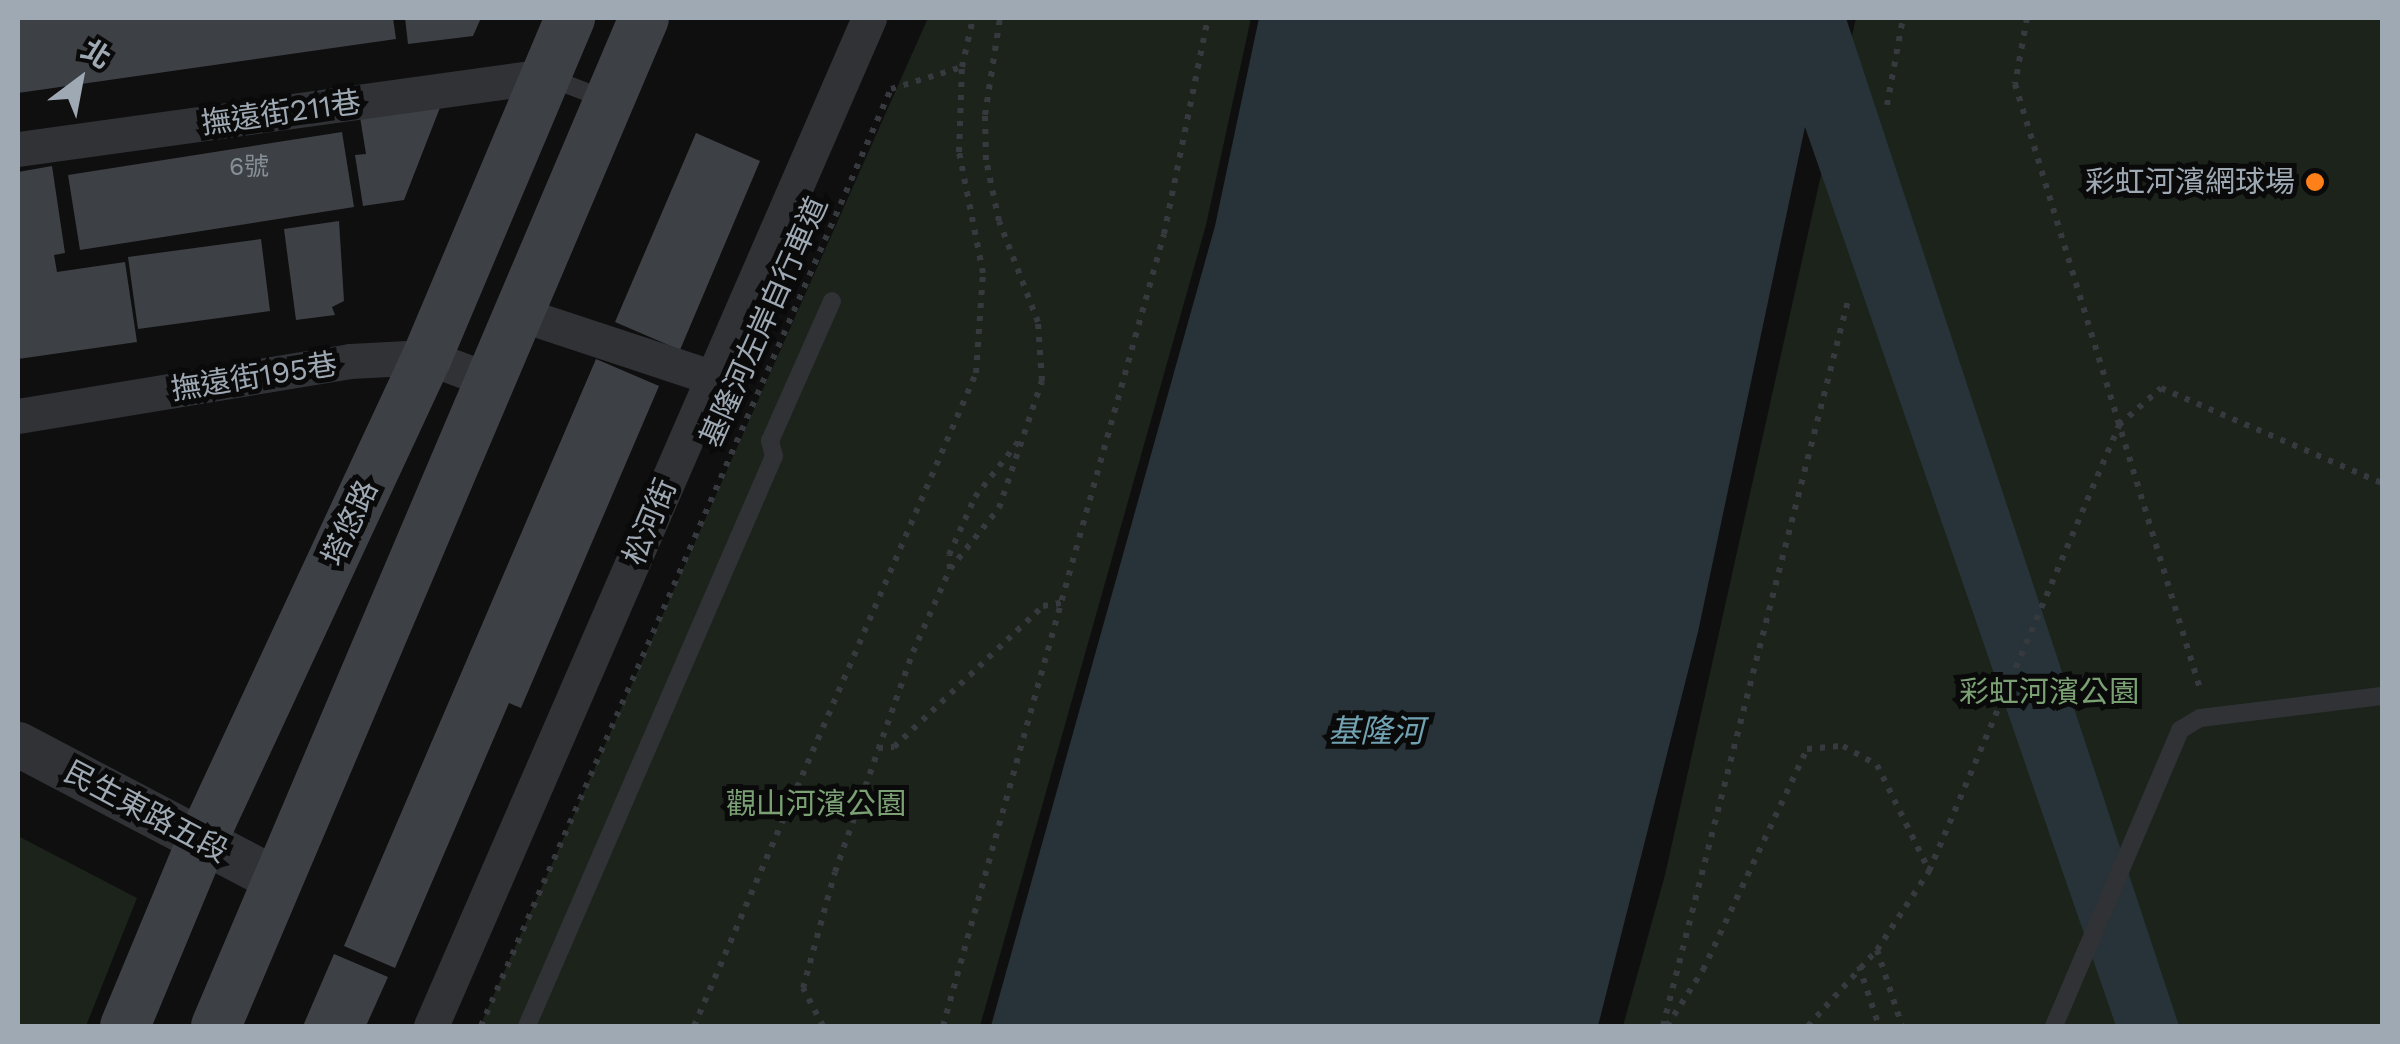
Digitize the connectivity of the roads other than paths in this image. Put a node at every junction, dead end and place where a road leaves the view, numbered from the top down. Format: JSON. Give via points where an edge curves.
{"nodes":[{"id":1,"x":570,"y":18,"type":"edge"},
{"id":2,"x":644,"y":18,"type":"edge"},
{"id":3,"x":870,"y":18,"type":"edge"},
{"id":4,"x":545,"y":76,"type":"junction"},
{"id":5,"x":608,"y":100,"type":"junction"},
{"id":6,"x":18,"y":149,"type":"edge"},
{"id":7,"x":832,"y":301,"type":"dead end"},
{"id":8,"x":518,"y":313,"type":"junction"},
{"id":9,"x":427,"y":357,"type":"junction"},
{"id":10,"x":713,"y":378,"type":"junction"},
{"id":11,"x":489,"y":380,"type":"junction"},
{"id":12,"x":18,"y":416,"type":"edge"},
{"id":13,"x":2382,"y":696,"type":"edge"},
{"id":14,"x":18,"y":744,"type":"edge"},
{"id":15,"x":202,"y":843,"type":"junction"},
{"id":16,"x":275,"y":880,"type":"junction"},
{"id":17,"x":126,"y":1026,"type":"edge"},
{"id":18,"x":216,"y":1026,"type":"edge"},
{"id":19,"x":431,"y":1026,"type":"edge"},
{"id":20,"x":527,"y":1026,"type":"edge"},
{"id":21,"x":2054,"y":1026,"type":"edge"}],
"edges":[{"from":1,"to":4,"type":"main road","name":"塔悠路"},
{"from":2,"to":5,"type":"main road"},
{"from":3,"to":10,"type":"street","name":"松河街"},
{"from":4,"to":5,"type":"lane"},
{"from":4,"to":6,"type":"street","name":"撫遠街211巷"},
{"from":4,"to":9,"type":"main road","name":"塔悠路"},
{"from":5,"to":8,"type":"main road"},
{"from":7,"to":20,"type":"lane","via":[[770,442],[774,456]]},
{"from":8,"to":10,"type":"street"},
{"from":8,"to":11,"type":"main road"},
{"from":9,"to":11,"type":"street","name":"撫遠街195巷"},
{"from":9,"to":12,"type":"street","name":"撫遠街195巷","via":[[350,360]]},
{"from":9,"to":15,"type":"main road","name":"塔悠路"},
{"from":10,"to":19,"type":"street","name":"松河街"},
{"from":11,"to":16,"type":"main road"},
{"from":13,"to":21,"type":"lane","via":[[2200,718],[2180,730]]},
{"from":14,"to":15,"type":"street","name":"民生東路五段"},
{"from":15,"to":16,"type":"street","name":"民生東路五段"},
{"from":15,"to":17,"type":"main road","name":"塔悠路"},
{"from":16,"to":18,"type":"main road"}]}
